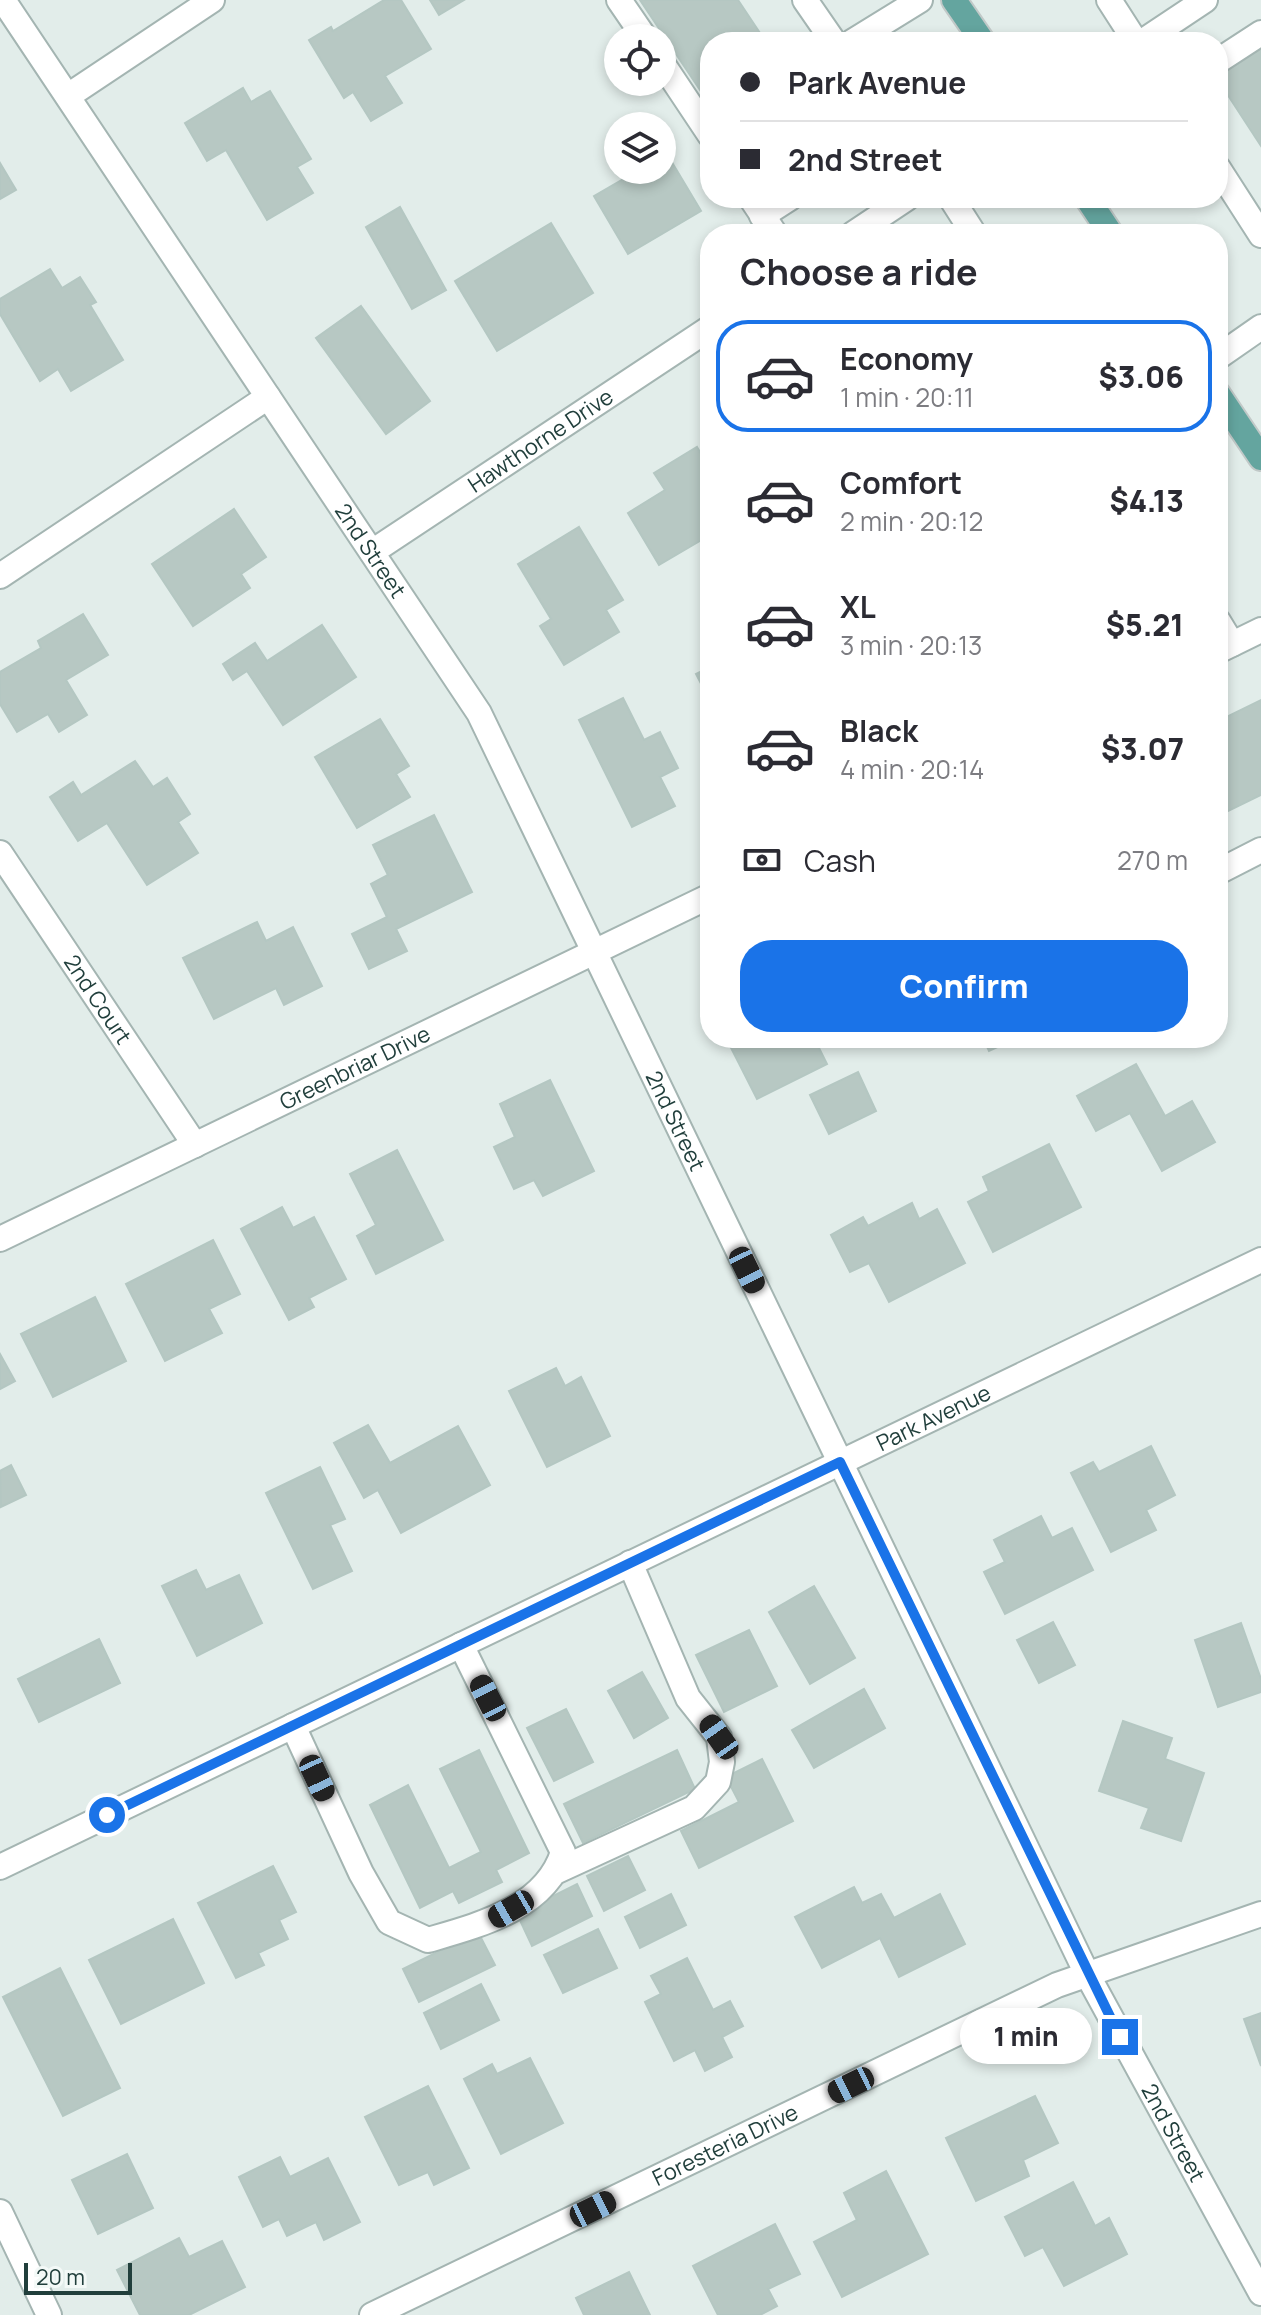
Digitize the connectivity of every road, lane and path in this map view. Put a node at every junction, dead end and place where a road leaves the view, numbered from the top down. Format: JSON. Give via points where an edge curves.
{"nodes":[{"id":1,"x":3,"y":0,"type":"edge"},
{"id":2,"x":212,"y":0,"type":"edge"},
{"id":3,"x":619,"y":0,"type":"edge"},
{"id":4,"x":805,"y":0,"type":"edge"},
{"id":5,"x":920,"y":0,"type":"edge"},
{"id":6,"x":954,"y":0,"type":"edge"},
{"id":7,"x":1109,"y":0,"type":"edge"},
{"id":8,"x":1205,"y":0,"type":"edge"},
{"id":9,"x":635,"y":24,"type":"edge"},
{"id":10,"x":827,"y":32,"type":"edge"},
{"id":11,"x":883,"y":32,"type":"edge"},
{"id":12,"x":976,"y":32,"type":"edge"},
{"id":13,"x":1132,"y":32,"type":"edge"},
{"id":14,"x":1155,"y":32,"type":"edge"},
{"id":15,"x":1261,"y":33,"type":"edge"},
{"id":16,"x":1228,"y":54,"type":"edge"},
{"id":17,"x":676,"y":84,"type":"edge"},
{"id":18,"x":68,"y":96,"type":"junction"},
{"id":19,"x":700,"y":120,"type":"edge"},
{"id":20,"x":1228,"y":184,"type":"edge"},
{"id":21,"x":892,"y":208,"type":"edge"},
{"id":22,"x":868,"y":224,"type":"edge"},
{"id":23,"x":1261,"y":235,"type":"edge"},
{"id":24,"x":1261,"y":327,"type":"edge"},
{"id":25,"x":700,"y":335,"type":"edge"},
{"id":26,"x":1228,"y":350,"type":"edge"},
{"id":27,"x":268,"y":397,"type":"junction"},
{"id":28,"x":1228,"y":409,"type":"edge"},
{"id":29,"x":1261,"y":458,"type":"edge"},
{"id":30,"x":372,"y":552,"type":"junction"},
{"id":31,"x":0,"y":576,"type":"edge"},
{"id":32,"x":1261,"y":630,"type":"edge"},
{"id":33,"x":1228,"y":646,"type":"edge"},
{"id":34,"x":1261,"y":850,"type":"edge"},
{"id":35,"x":0,"y":853,"type":"edge"},
{"id":36,"x":1228,"y":867,"type":"edge"},
{"id":37,"x":700,"y":901,"type":"edge"},
{"id":38,"x":595,"y":952,"type":"junction"},
{"id":39,"x":195,"y":1145,"type":"junction"},
{"id":40,"x":0,"y":1239,"type":"edge"},
{"id":41,"x":1261,"y":1260,"type":"edge"},
{"id":42,"x":840,"y":1462,"type":"junction"},
{"id":43,"x":630,"y":1563,"type":"junction"},
{"id":44,"x":461,"y":1645,"type":"junction"},
{"id":45,"x":293,"y":1726,"type":"junction"},
{"id":46,"x":0,"y":1867,"type":"edge"},
{"id":47,"x":557,"y":1871,"type":"junction"},
{"id":48,"x":1261,"y":1914,"type":"edge"},
{"id":49,"x":1087,"y":1974,"type":"junction"},
{"id":50,"x":0,"y":2212,"type":"edge"},
{"id":51,"x":1261,"y":2293,"type":"edge"},
{"id":52,"x":49,"y":2315,"type":"edge"},
{"id":53,"x":372,"y":2315,"type":"edge"}],
"edges":[{"from":1,"to":18,"type":"street","name":"2nd Street"},
{"from":2,"to":18,"type":"street"},
{"from":3,"to":9,"type":"street"},
{"from":4,"to":10,"type":"street"},
{"from":5,"to":11,"type":"street"},
{"from":6,"to":12,"type":"main road"},
{"from":7,"to":13,"type":"street"},
{"from":8,"to":14,"type":"street"},
{"from":15,"to":16,"type":"street"},
{"from":17,"to":19,"type":"street"},
{"from":18,"to":27,"type":"street","name":"2nd Street"},
{"from":20,"to":23,"type":"street"},
{"from":21,"to":22,"type":"street"},
{"from":24,"to":26,"type":"street"},
{"from":25,"to":30,"type":"street","name":"Hawthorne Drive"},
{"from":27,"to":30,"type":"street","name":"2nd Street"},
{"from":27,"to":31,"type":"street"},
{"from":28,"to":29,"type":"main road"},
{"from":30,"to":38,"type":"street","name":"2nd Street","via":[[479,713]]},
{"from":32,"to":33,"type":"street"},
{"from":34,"to":36,"type":"street"},
{"from":35,"to":39,"type":"street","name":"2nd Court"},
{"from":37,"to":38,"type":"street","name":"Greenbriar Drive"},
{"from":38,"to":39,"type":"street","name":"Greenbriar Drive"},
{"from":38,"to":42,"type":"street","name":"2nd Street"},
{"from":39,"to":40,"type":"street","name":"Greenbriar Drive"},
{"from":41,"to":42,"type":"street","name":"Park Avenue"},
{"from":42,"to":43,"type":"street","name":"Park Avenue"},
{"from":42,"to":49,"type":"street","name":"2nd Street"},
{"from":43,"to":44,"type":"street","name":"Park Avenue"},
{"from":43,"to":47,"type":"street","via":[[688,1698],[719,1737],[718,1782],[694,1808]]},
{"from":44,"to":45,"type":"street","name":"Park Avenue"},
{"from":44,"to":47,"type":"street","via":[[563,1852]]},
{"from":45,"to":46,"type":"street","name":"Park Avenue"},
{"from":45,"to":47,"type":"street","via":[[389,1922],[428,1940],[487,1923],[534,1895]]},
{"from":48,"to":49,"type":"street","name":"Foresteria Drive"},
{"from":49,"to":51,"type":"street","name":"2nd Street"},
{"from":49,"to":53,"type":"street","name":"Foresteria Drive"},
{"from":50,"to":52,"type":"street"}]}
